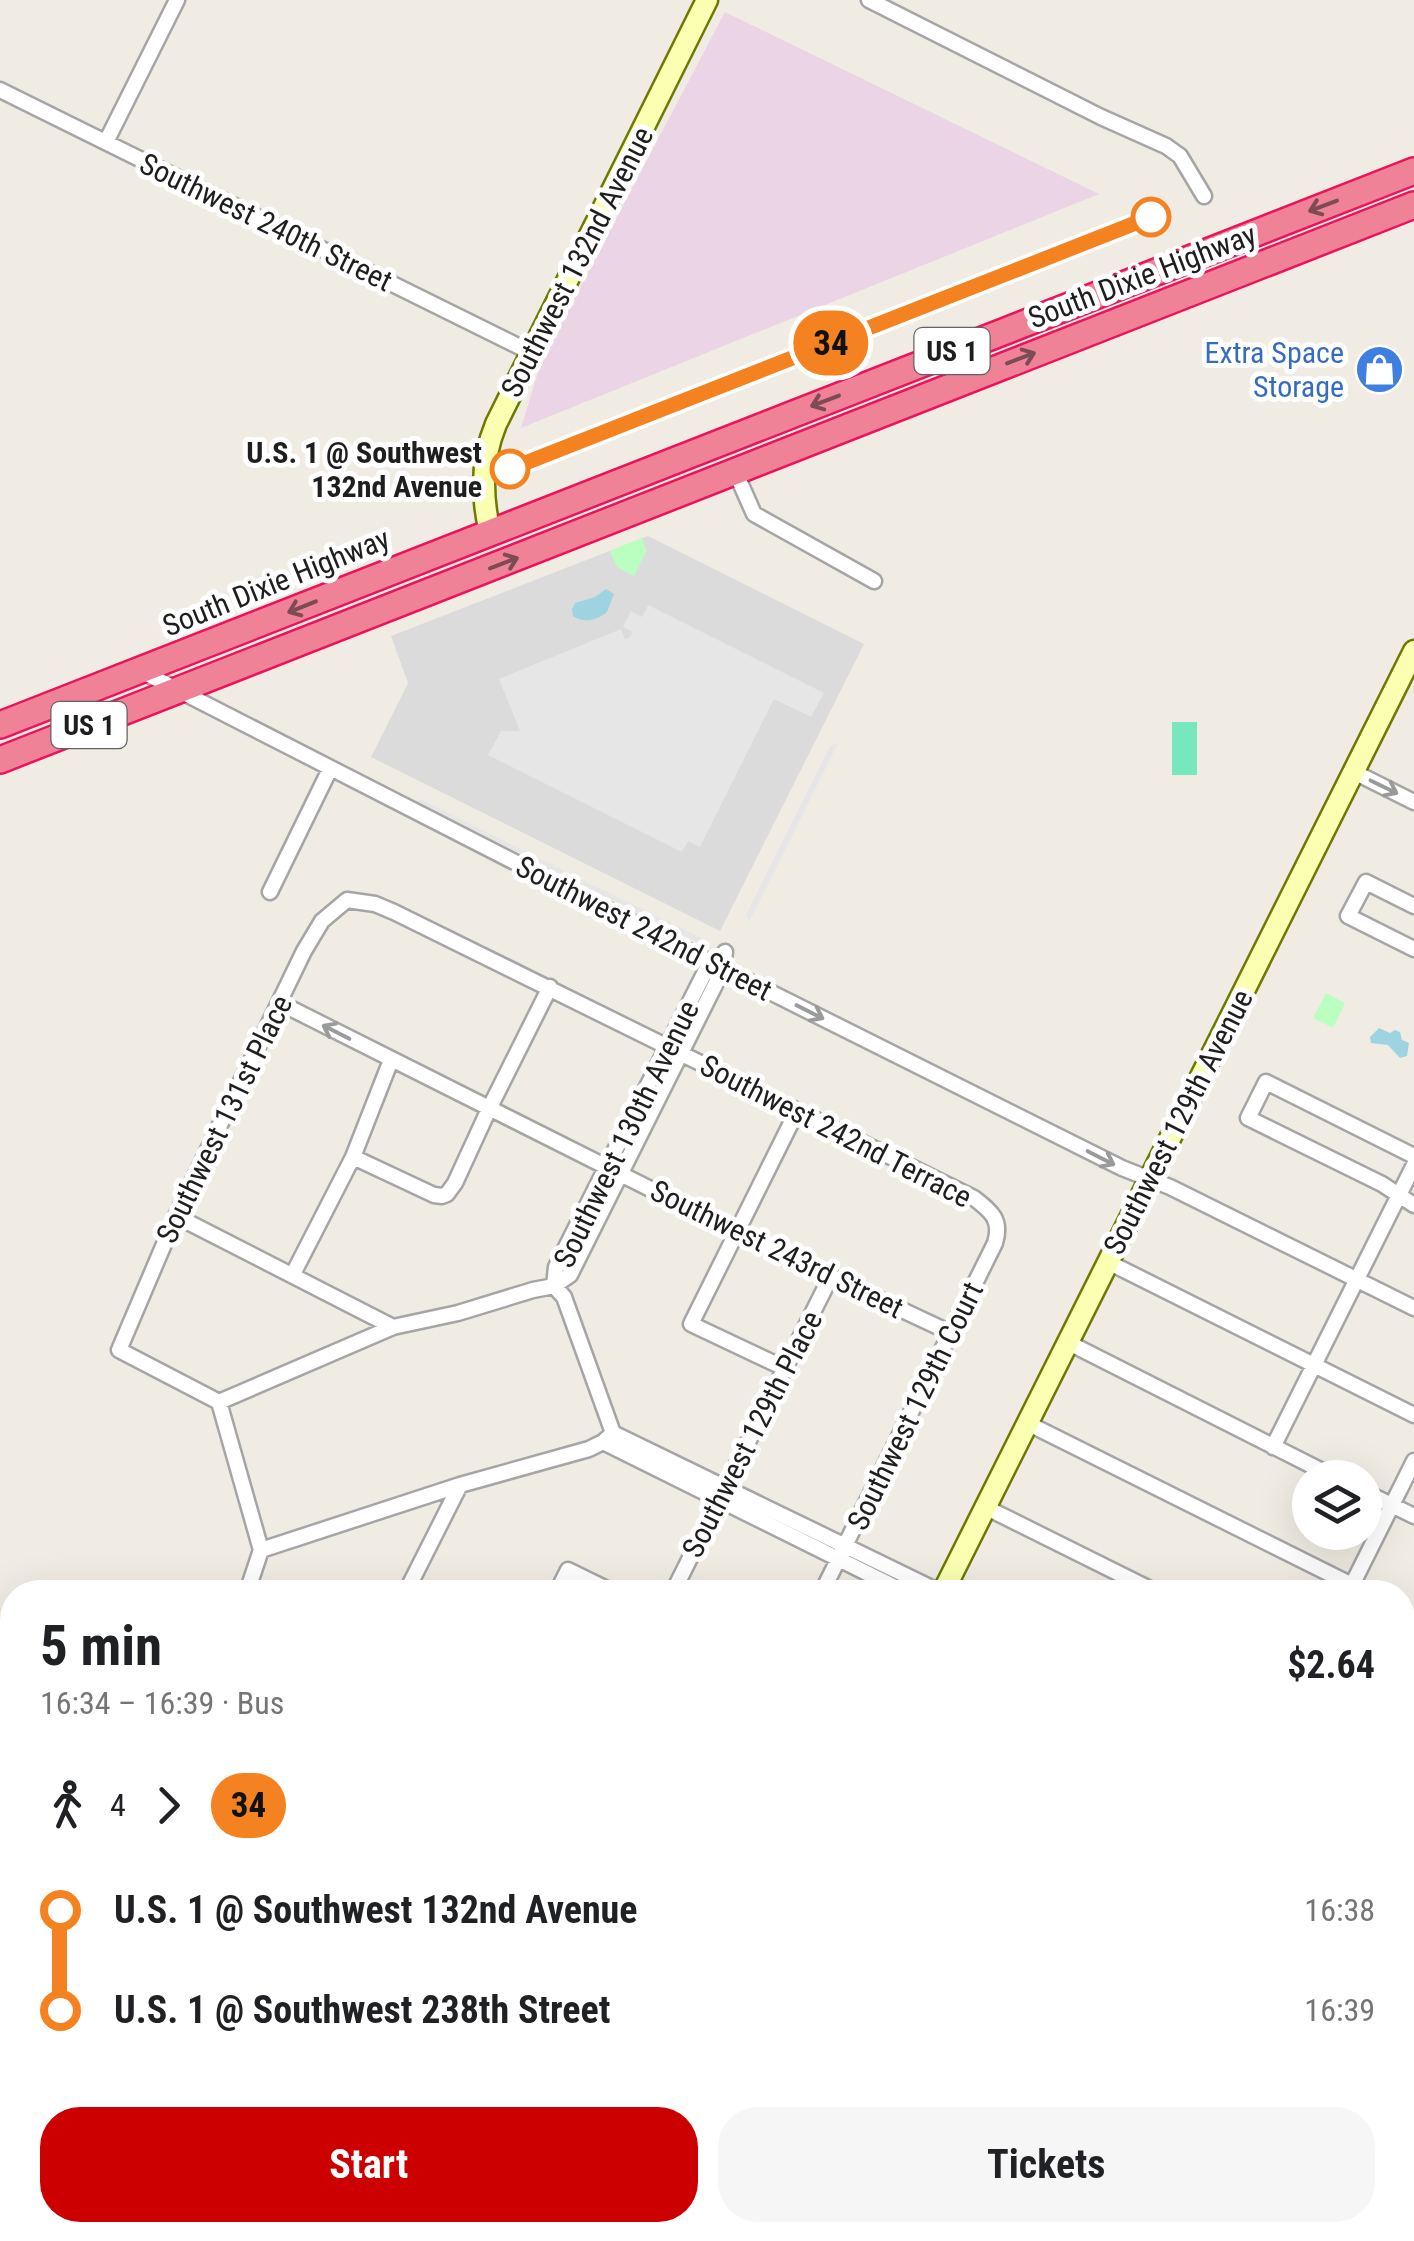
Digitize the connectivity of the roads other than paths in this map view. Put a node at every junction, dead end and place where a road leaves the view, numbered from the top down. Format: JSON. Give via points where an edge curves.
{"nodes":[{"id":1,"x":177,"y":0,"type":"edge"},
{"id":2,"x":707,"y":0,"type":"edge"},
{"id":3,"x":870,"y":0,"type":"edge"},
{"id":4,"x":0,"y":90,"type":"edge"},
{"id":5,"x":106,"y":142,"type":"junction"},
{"id":6,"x":1414,"y":171,"type":"edge"},
{"id":7,"x":1204,"y":196,"type":"dead end"},
{"id":8,"x":1414,"y":205,"type":"edge"},
{"id":9,"x":532,"y":353,"type":"junction"},
{"id":10,"x":735,"y":470,"type":"junction"},
{"id":11,"x":490,"y":532,"type":"junction"},
{"id":12,"x":874,"y":581,"type":"dead end"},
{"id":13,"x":315,"y":636,"type":"junction"},
{"id":14,"x":1414,"y":651,"type":"edge"},
{"id":15,"x":140,"y":670,"type":"junction"},
{"id":16,"x":177,"y":690,"type":"junction"},
{"id":17,"x":40,"y":710,"type":"junction"},
{"id":18,"x":0,"y":726,"type":"edge"},
{"id":19,"x":0,"y":740,"type":"edge"},
{"id":20,"x":0,"y":760,"type":"edge"},
{"id":21,"x":330,"y":769,"type":"junction"},
{"id":22,"x":1354,"y":772,"type":"junction"},
{"id":23,"x":1414,"y":802,"type":"edge"},
{"id":24,"x":270,"y":892,"type":"dead end"},
{"id":25,"x":347,"y":900,"type":"joint"},
{"id":26,"x":1414,"y":906,"type":"edge"},
{"id":27,"x":1414,"y":950,"type":"edge"},
{"id":28,"x":716,"y":966,"type":"junction"},
{"id":29,"x":550,"y":988,"type":"junction"},
{"id":30,"x":280,"y":1004,"type":"junction"},
{"id":31,"x":674,"y":1051,"type":"junction"},
{"id":32,"x":391,"y":1060,"type":"junction"},
{"id":33,"x":489,"y":1109,"type":"junction"},
{"id":34,"x":797,"y":1111,"type":"junction"},
{"id":35,"x":353,"y":1156,"type":"junction"},
{"id":36,"x":1414,"y":1156,"type":"edge"},
{"id":37,"x":1414,"y":1165,"type":"edge"},
{"id":38,"x":614,"y":1170,"type":"junction"},
{"id":39,"x":1150,"y":1180,"type":"junction"},
{"id":40,"x":1399,"y":1196,"type":"junction"},
{"id":41,"x":1414,"y":1205,"type":"edge"},
{"id":42,"x":176,"y":1216,"type":"junction"},
{"id":43,"x":996,"y":1216,"type":"joint"},
{"id":44,"x":736,"y":1232,"type":"junction"},
{"id":45,"x":1108,"y":1262,"type":"junction"},
{"id":46,"x":293,"y":1274,"type":"junction"},
{"id":47,"x":831,"y":1276,"type":"junction"},
{"id":48,"x":1357,"y":1280,"type":"junction"},
{"id":49,"x":554,"y":1286,"type":"junction"},
{"id":50,"x":1414,"y":1308,"type":"edge"},
{"id":51,"x":393,"y":1327,"type":"junction"},
{"id":52,"x":952,"y":1333,"type":"junction"},
{"id":53,"x":1067,"y":1342,"type":"junction"},
{"id":54,"x":1314,"y":1365,"type":"junction"},
{"id":55,"x":784,"y":1368,"type":"junction"},
{"id":56,"x":219,"y":1402,"type":"junction"},
{"id":57,"x":1414,"y":1414,"type":"edge"},
{"id":58,"x":1027,"y":1423,"type":"junction"},
{"id":59,"x":608,"y":1437,"type":"junction"},
{"id":60,"x":1273,"y":1447,"type":"junction"},
{"id":61,"x":1299,"y":1460,"type":"edge"},
{"id":62,"x":1414,"y":1461,"type":"edge"},
{"id":63,"x":460,"y":1484,"type":"junction"},
{"id":64,"x":722,"y":1493,"type":"junction"},
{"id":65,"x":1382,"y":1500,"type":"edge"},
{"id":66,"x":1392,"y":1505,"type":"junction"},
{"id":67,"x":986,"y":1507,"type":"junction"},
{"id":68,"x":1414,"y":1516,"type":"edge"},
{"id":69,"x":261,"y":1550,"type":"junction"},
{"id":70,"x":842,"y":1553,"type":"junction"},
{"id":71,"x":251,"y":1580,"type":"edge"},
{"id":72,"x":412,"y":1580,"type":"edge"},
{"id":73,"x":563,"y":1580,"type":"edge"},
{"id":74,"x":588,"y":1580,"type":"edge"},
{"id":75,"x":679,"y":1580,"type":"edge"},
{"id":76,"x":828,"y":1580,"type":"edge"},
{"id":77,"x":886,"y":1580,"type":"edge"},
{"id":78,"x":911,"y":1580,"type":"edge"},
{"id":79,"x":948,"y":1580,"type":"edge"},
{"id":80,"x":1132,"y":1580,"type":"edge"},
{"id":81,"x":1344,"y":1580,"type":"edge"},
{"id":82,"x":1354,"y":1580,"type":"edge"}],
"edges":[{"from":1,"to":5,"type":"street"},
{"from":2,"to":9,"type":"street","name":"Southwest 132nd Avenue"},
{"from":3,"to":7,"type":"street","via":[[1166,146],[1180,156]]},
{"from":4,"to":5,"type":"street","name":"Southwest 240th Street"},
{"from":5,"to":9,"type":"street","name":"Southwest 240th Street"},
{"from":6,"to":11,"type":"highway","name":"South Dixie Highway","number":"US 1","one_way":true},
{"from":10,"to":8,"type":"highway","name":"South Dixie Highway","number":"US 1","one_way":true},
{"from":9,"to":11,"type":"street","name":"Southwest 132nd Avenue","via":[[488,444],[483,480]]},
{"from":10,"to":11,"type":"highway","via":[[678,480],[531,534]]},
{"from":10,"to":12,"type":"street","via":[[754,514]]},
{"from":13,"to":10,"type":"highway","name":"South Dixie Highway","number":"US 1","one_way":true},
{"from":11,"to":13,"type":"highway","via":[[463,562],[342,610]]},
{"from":11,"to":15,"type":"highway","name":"South Dixie Highway","number":"US 1","one_way":true},
{"from":13,"to":16,"type":"highway","name":"South Dixie Highway","number":"US 1"},
{"from":14,"to":22,"type":"street","name":"Southwest 129th Avenue"},
{"from":15,"to":16,"type":"street","name":"Southwest 242nd Street"},
{"from":15,"to":17,"type":"highway","name":"South Dixie Highway","number":"US 1"},
{"from":16,"to":20,"type":"highway","name":"South Dixie Highway","number":"US 1"},
{"from":16,"to":21,"type":"street","name":"Southwest 242nd Street"},
{"from":17,"to":18,"type":"highway","name":"South Dixie Highway","number":"US 1"},
{"from":17,"to":19,"type":"highway"},
{"from":21,"to":24,"type":"street"},
{"from":21,"to":28,"type":"street","name":"Southwest 242nd Street"},
{"from":22,"to":23,"type":"street","one_way":true},
{"from":22,"to":39,"type":"street","name":"Southwest 129th Avenue"},
{"from":25,"to":29,"type":"street","name":"Southwest 242nd Terrace","via":[[394,912]]},
{"from":25,"to":30,"type":"street","name":"Southwest 131st Place","via":[[312,936]]},
{"from":26,"to":27,"type":"street","via":[[1366,882],[1348,916]]},
{"from":28,"to":31,"type":"street","name":"Southwest 130th Avenue"},
{"from":28,"to":39,"type":"street","name":"Southwest 242nd Street","one_way":true},
{"from":29,"to":31,"type":"street","name":"Southwest 242nd Terrace"},
{"from":29,"to":33,"type":"street"},
{"from":32,"to":30,"type":"street","name":"Southwest 243rd Street","one_way":true},
{"from":30,"to":42,"type":"street","name":"Southwest 131st Place"},
{"from":31,"to":34,"type":"street","name":"Southwest 242nd Terrace"},
{"from":31,"to":38,"type":"street","name":"Southwest 130th Avenue"},
{"from":32,"to":33,"type":"street","name":"Southwest 243rd Street"},
{"from":32,"to":35,"type":"street"},
{"from":33,"to":35,"type":"street","via":[[442,1196]]},
{"from":33,"to":38,"type":"street","name":"Southwest 243rd Street"},
{"from":34,"to":43,"type":"street","name":"Southwest 242nd Terrace","via":[[974,1198]]},
{"from":34,"to":44,"type":"street"},
{"from":35,"to":46,"type":"street"},
{"from":36,"to":40,"type":"street","via":[[1266,1082],[1248,1118]]},
{"from":37,"to":40,"type":"street"},
{"from":38,"to":44,"type":"street","name":"Southwest 243rd Street"},
{"from":38,"to":49,"type":"street","name":"Southwest 130th Avenue","via":[[556,1267]]},
{"from":39,"to":45,"type":"street","name":"Southwest 129th Avenue"},
{"from":39,"to":48,"type":"street","name":"Southwest 242nd Street"},
{"from":40,"to":41,"type":"street"},
{"from":40,"to":48,"type":"street"},
{"from":42,"to":46,"type":"street"},
{"from":42,"to":56,"type":"street","name":"Southwest 131st Place","via":[[119,1350]]},
{"from":43,"to":52,"type":"street","name":"Southwest 129th Court","via":[[995,1244]]},
{"from":44,"to":47,"type":"street","name":"Southwest 243rd Street"},
{"from":44,"to":55,"type":"street","via":[[691,1324]]},
{"from":45,"to":53,"type":"street","name":"Southwest 129th Avenue"},
{"from":45,"to":54,"type":"street"},
{"from":46,"to":51,"type":"street"},
{"from":47,"to":52,"type":"street","name":"Southwest 243rd Street"},
{"from":47,"to":55,"type":"street","name":"Southwest 129th Place"},
{"from":48,"to":50,"type":"street","name":"Southwest 242nd Street"},
{"from":48,"to":54,"type":"street"},
{"from":49,"to":51,"type":"street"},
{"from":49,"to":59,"type":"street","via":[[564,1298]]},
{"from":51,"to":56,"type":"street"},
{"from":52,"to":70,"type":"street","name":"Southwest 129th Court"},
{"from":53,"to":58,"type":"street","name":"Southwest 129th Avenue"},
{"from":53,"to":60,"type":"street"},
{"from":54,"to":57,"type":"street"},
{"from":54,"to":60,"type":"street"},
{"from":55,"to":64,"type":"street","name":"Southwest 129th Place"},
{"from":56,"to":69,"type":"street"},
{"from":58,"to":67,"type":"street","name":"Southwest 129th Avenue"},
{"from":58,"to":81,"type":"street"},
{"from":59,"to":63,"type":"street"},
{"from":59,"to":64,"type":"street"},
{"from":60,"to":61,"type":"street"},
{"from":62,"to":66,"type":"street"},
{"from":63,"to":69,"type":"street"},
{"from":63,"to":72,"type":"street"},
{"from":64,"to":70,"type":"street"},
{"from":64,"to":75,"type":"street","name":"Southwest 129th Place"},
{"from":65,"to":66,"type":"street"},
{"from":66,"to":68,"type":"street"},
{"from":66,"to":82,"type":"street"},
{"from":67,"to":79,"type":"street","name":"Southwest 129th Avenue"},
{"from":67,"to":80,"type":"street"},
{"from":69,"to":71,"type":"street"},
{"from":70,"to":76,"type":"street","name":"Southwest 129th Court"},
{"from":70,"to":77,"type":"street"},
{"from":70,"to":78,"type":"street"},
{"from":73,"to":74,"type":"street","via":[[568,1570]]}]}
